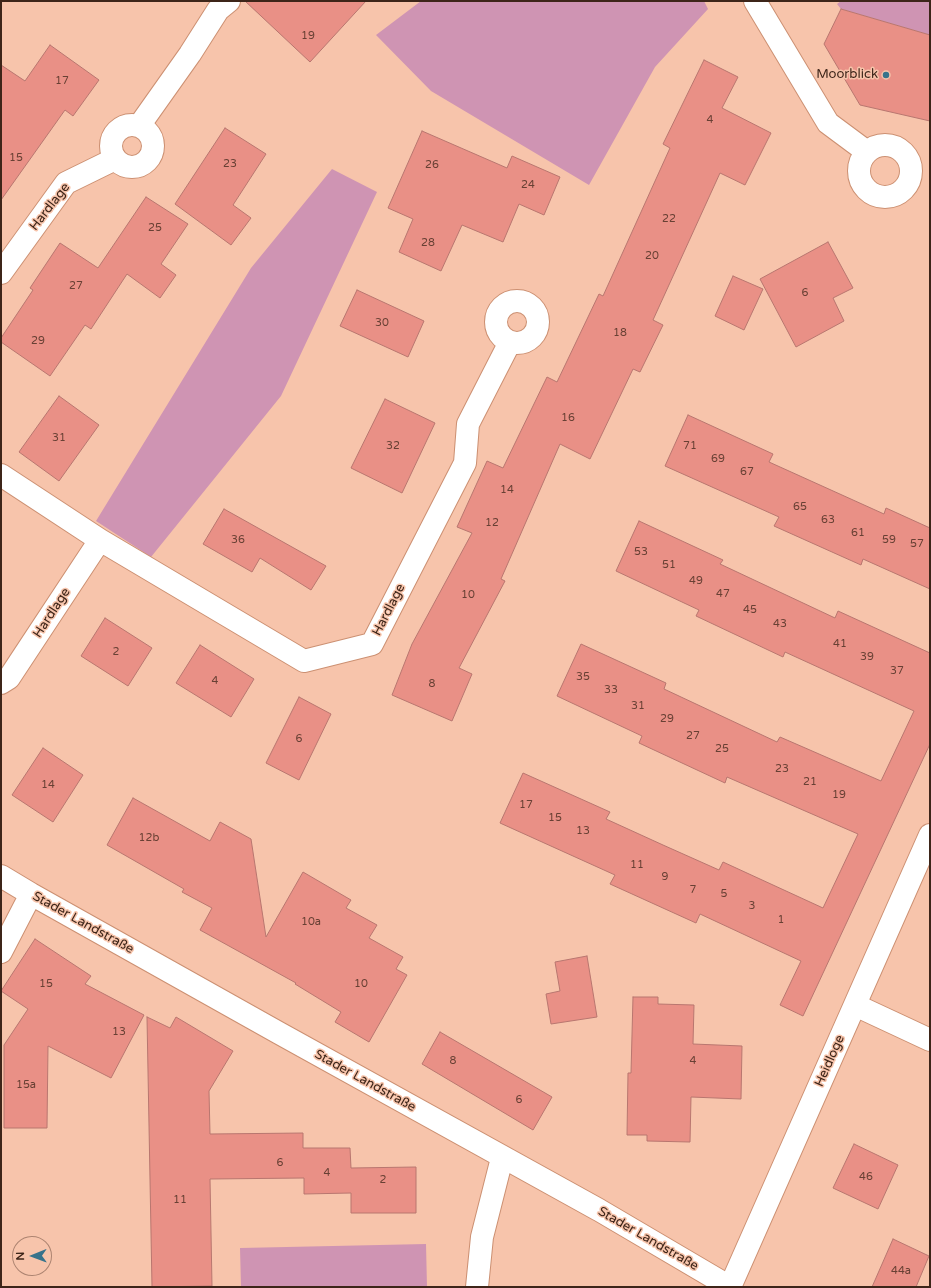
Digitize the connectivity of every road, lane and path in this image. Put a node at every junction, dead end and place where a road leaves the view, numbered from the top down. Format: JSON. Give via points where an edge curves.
{"nodes":[{"id":1,"x":229,"y":1,"type":"edge"},
{"id":2,"x":755,"y":1,"type":"edge"},
{"id":3,"x":139,"y":126,"type":"junction"},
{"id":4,"x":867,"y":152,"type":"dead end"},
{"id":5,"x":115,"y":159,"type":"junction"},
{"id":6,"x":1,"y":273,"type":"edge"},
{"id":7,"x":510,"y":342,"type":"dead end"},
{"id":8,"x":1,"y":476,"type":"edge"},
{"id":9,"x":100,"y":540,"type":"junction"},
{"id":10,"x":1,"y":683,"type":"edge"},
{"id":11,"x":930,"y":835,"type":"edge"},
{"id":12,"x":1,"y":876,"type":"edge"},
{"id":13,"x":31,"y":894,"type":"junction"},
{"id":14,"x":1,"y":952,"type":"edge"},
{"id":15,"x":855,"y":1005,"type":"junction"},
{"id":16,"x":930,"y":1040,"type":"edge"},
{"id":17,"x":502,"y":1158,"type":"junction"},
{"id":18,"x":477,"y":1287,"type":"edge"},
{"id":19,"x":730,"y":1287,"type":"edge"}],
"edges":[{"from":1,"to":3,"type":"street","via":[[218,10]]},
{"from":2,"to":4,"type":"street","via":[[828,123]]},
{"from":3,"to":5,"type":"street","via":[[123,126],[115,133],[110,144]]},
{"from":3,"to":5,"type":"street","via":[[151,137],[153,147],[149,158],[135,167],[124,166]]},
{"from":5,"to":6,"type":"street","name":"Hardlage","via":[[66,183]]},
{"from":7,"to":9,"type":"street","name":"Hardlage","via":[[468,424],[464,463],[372,644],[304,661]]},
{"from":8,"to":9,"type":"street","name":"Hardlage"},
{"from":9,"to":10,"type":"street","name":"Hardlage","via":[[8,678]]},
{"from":11,"to":15,"type":"street","name":"Heidloge"},
{"from":12,"to":13,"type":"street","name":"Stader Landstraße"},
{"from":13,"to":14,"type":"street"},
{"from":13,"to":17,"type":"street","name":"Stader Landstraße"},
{"from":15,"to":16,"type":"street"},
{"from":15,"to":19,"type":"street","name":"Heidloge"},
{"from":17,"to":18,"type":"street","via":[[482,1237]]},
{"from":17,"to":19,"type":"street","name":"Stader Landstraße","via":[[599,1210]]}]}
